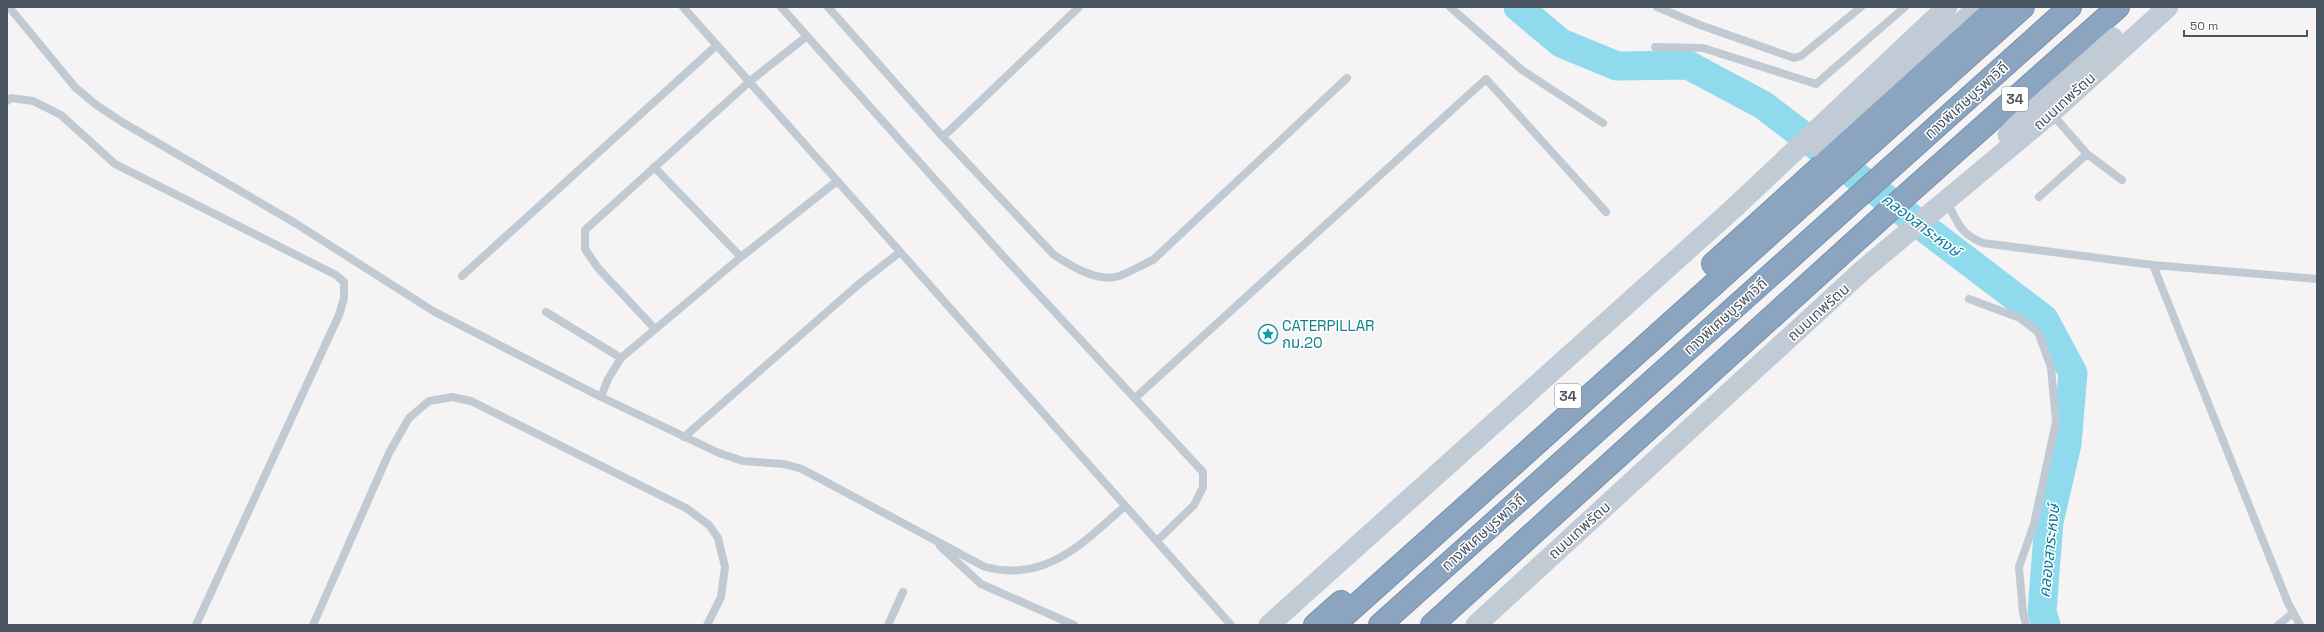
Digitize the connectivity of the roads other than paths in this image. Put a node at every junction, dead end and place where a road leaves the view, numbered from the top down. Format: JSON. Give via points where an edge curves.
{"nodes":[{"id":1,"x":10,"y":7,"type":"edge"},
{"id":2,"x":683,"y":7,"type":"edge"},
{"id":3,"x":781,"y":7,"type":"edge"},
{"id":4,"x":828,"y":7,"type":"edge"},
{"id":5,"x":1079,"y":7,"type":"edge"},
{"id":6,"x":1450,"y":7,"type":"edge"},
{"id":7,"x":1657,"y":7,"type":"edge"},
{"id":8,"x":1861,"y":7,"type":"edge"},
{"id":9,"x":1905,"y":7,"type":"edge"},
{"id":10,"x":1947,"y":7,"type":"edge"},
{"id":11,"x":1979,"y":7,"type":"edge"},
{"id":12,"x":1997,"y":7,"type":"edge"},
{"id":13,"x":2023,"y":7,"type":"edge"},
{"id":14,"x":2070,"y":7,"type":"edge"},
{"id":15,"x":2118,"y":7,"type":"edge"},
{"id":16,"x":2148,"y":7,"type":"edge"},
{"id":17,"x":2168,"y":7,"type":"edge"},
{"id":18,"x":807,"y":36,"type":"junction"},
{"id":19,"x":717,"y":45,"type":"junction"},
{"id":20,"x":1656,"y":47,"type":"dead end"},
{"id":21,"x":1347,"y":78,"type":"dead end"},
{"id":22,"x":749,"y":82,"type":"junction"},
{"id":23,"x":7,"y":101,"type":"edge"},
{"id":24,"x":2042,"y":111,"type":"junction"},
{"id":25,"x":1603,"y":123,"type":"dead end"},
{"id":26,"x":943,"y":137,"type":"junction"},
{"id":27,"x":1830,"y":137,"type":"junction"},
{"id":28,"x":2087,"y":154,"type":"junction"},
{"id":29,"x":1807,"y":159,"type":"junction"},
{"id":30,"x":654,"y":167,"type":"junction"},
{"id":31,"x":2122,"y":180,"type":"dead end"},
{"id":32,"x":838,"y":181,"type":"junction"},
{"id":33,"x":2039,"y":197,"type":"dead end"},
{"id":34,"x":1938,"y":208,"type":"junction"},
{"id":35,"x":1606,"y":212,"type":"dead end"},
{"id":36,"x":900,"y":252,"type":"junction"},
{"id":37,"x":742,"y":257,"type":"junction"},
{"id":38,"x":2153,"y":265,"type":"junction"},
{"id":39,"x":462,"y":276,"type":"dead end"},
{"id":40,"x":2317,"y":279,"type":"edge"},
{"id":41,"x":1969,"y":299,"type":"dead end"},
{"id":42,"x":546,"y":312,"type":"dead end"},
{"id":43,"x":655,"y":329,"type":"junction"},
{"id":44,"x":621,"y":358,"type":"junction"},
{"id":45,"x":601,"y":397,"type":"junction"},
{"id":46,"x":1135,"y":398,"type":"junction"},
{"id":47,"x":684,"y":437,"type":"junction"},
{"id":48,"x":1125,"y":506,"type":"junction"},
{"id":49,"x":932,"y":538,"type":"junction"},
{"id":50,"x":1157,"y":542,"type":"junction"},
{"id":51,"x":903,"y":592,"type":"dead end"},
{"id":52,"x":2293,"y":613,"type":"junction"},
{"id":53,"x":1480,"y":623,"type":"edge"},
{"id":54,"x":196,"y":625,"type":"edge"},
{"id":55,"x":313,"y":625,"type":"edge"},
{"id":56,"x":707,"y":625,"type":"edge"},
{"id":57,"x":888,"y":625,"type":"edge"},
{"id":58,"x":1074,"y":625,"type":"edge"},
{"id":59,"x":1231,"y":625,"type":"edge"},
{"id":60,"x":1269,"y":625,"type":"edge"},
{"id":61,"x":1315,"y":625,"type":"edge"},
{"id":62,"x":1334,"y":625,"type":"edge"},
{"id":63,"x":1380,"y":625,"type":"edge"},
{"id":64,"x":1432,"y":625,"type":"edge"},
{"id":65,"x":2026,"y":625,"type":"edge"},
{"id":66,"x":2278,"y":625,"type":"edge"},
{"id":67,"x":2300,"y":625,"type":"edge"}],
"edges":[{"from":1,"to":45,"type":"lane","via":[[75,88],[95,104],[295,223],[433,311]]},
{"from":2,"to":19,"type":"lane"},
{"from":3,"to":18,"type":"lane"},
{"from":4,"to":26,"type":"lane"},
{"from":5,"to":26,"type":"lane"},
{"from":6,"to":25,"type":"lane","via":[[1522,70]]},
{"from":7,"to":8,"type":"lane","via":[[1794,58],[1801,56]]},
{"from":9,"to":20,"type":"lane","via":[[1816,84],[1703,48]]},
{"from":10,"to":27,"type":"main road","number":"34"},
{"from":11,"to":27,"type":"main road"},
{"from":12,"to":27,"type":"highway","number":"34"},
{"from":13,"to":62,"type":"highway","name":"ทางพิเศษบูรพาวิถี"},
{"from":14,"to":63,"type":"highway","name":"ทางพิเศษบูรพาวิถี"},
{"from":15,"to":64,"type":"highway","name":"ถนนเทพรัตน","number":"34"},
{"from":16,"to":24,"type":"main road"},
{"from":17,"to":24,"type":"main road","name":"ถนนเทพรัตน"},
{"from":18,"to":22,"type":"lane"},
{"from":18,"to":46,"type":"lane","via":[[1003,256]]},
{"from":19,"to":22,"type":"lane"},
{"from":19,"to":39,"type":"lane"},
{"from":21,"to":26,"type":"lane","via":[[1153,260],[1117,277],[1090,275],[1054,255]]},
{"from":22,"to":30,"type":"lane"},
{"from":22,"to":32,"type":"lane"},
{"from":23,"to":54,"type":"lane","via":[[11,98],[33,101],[61,115],[115,164],[336,275],[344,282],[344,298],[339,315]]},
{"from":24,"to":28,"type":"lane"},
{"from":24,"to":34,"type":"main road","name":"ถนนเทพรัตน"},
{"from":27,"to":29,"type":"highway","number":"34"},
{"from":27,"to":29,"type":"main road","number":"34"},
{"from":28,"to":31,"type":"lane"},
{"from":28,"to":33,"type":"lane"},
{"from":29,"to":60,"type":"main road","number":"34","via":[[1734,208]]},
{"from":29,"to":61,"type":"highway","number":"34"},
{"from":30,"to":37,"type":"lane"},
{"from":30,"to":43,"type":"lane","via":[[585,230],[585,248],[598,268]]},
{"from":32,"to":36,"type":"lane"},
{"from":32,"to":37,"type":"lane"},
{"from":34,"to":38,"type":"lane","via":[[1969,237],[1983,243]]},
{"from":34,"to":53,"type":"main road","name":"ถนนเทพรัตน","via":[[1864,270]]},
{"from":35,"to":46,"type":"lane","via":[[1486,79]]},
{"from":36,"to":47,"type":"lane","via":[[859,284]]},
{"from":36,"to":48,"type":"lane"},
{"from":37,"to":43,"type":"lane"},
{"from":38,"to":40,"type":"lane"},
{"from":38,"to":52,"type":"lane"},
{"from":41,"to":65,"type":"lane","via":[[2020,318],[2038,332],[2051,368],[2056,422],[2034,524],[2019,567]]},
{"from":42,"to":44,"type":"lane"},
{"from":43,"to":44,"type":"lane"},
{"from":44,"to":45,"type":"lane"},
{"from":45,"to":47,"type":"lane"},
{"from":46,"to":50,"type":"lane","via":[[1203,472],[1204,487],[1194,505]]},
{"from":47,"to":49,"type":"lane","via":[[719,454],[743,461],[784,464],[802,469]]},
{"from":48,"to":49,"type":"lane","via":[[1079,547],[1040,568],[1000,570],[985,567]]},
{"from":48,"to":50,"type":"lane"},
{"from":49,"to":58,"type":"lane","via":[[981,584]]},
{"from":50,"to":59,"type":"lane"},
{"from":51,"to":57,"type":"lane"},
{"from":52,"to":66,"type":"lane"},
{"from":52,"to":67,"type":"lane"},
{"from":55,"to":56,"type":"lane","via":[[389,453],[409,418],[429,401],[452,397],[471,402],[679,504],[709,525],[718,538],[725,567],[721,596]]}]}
